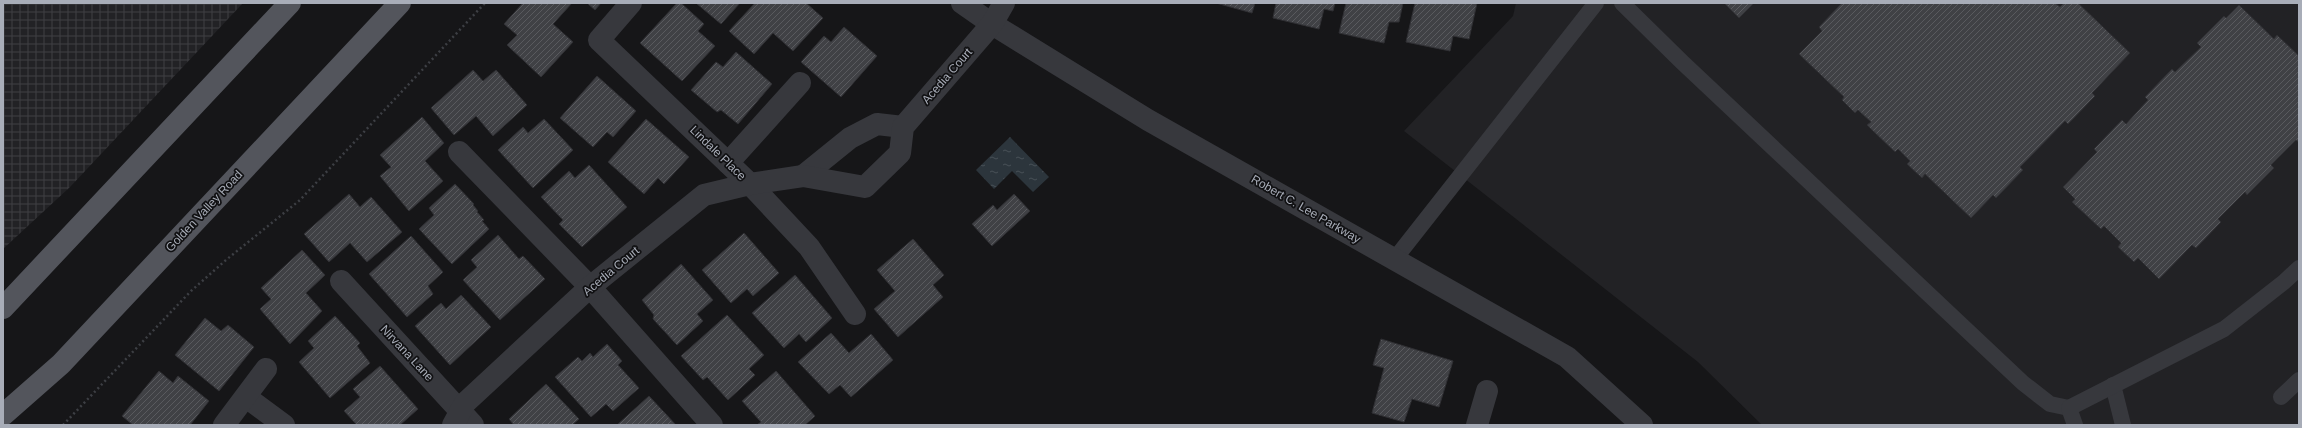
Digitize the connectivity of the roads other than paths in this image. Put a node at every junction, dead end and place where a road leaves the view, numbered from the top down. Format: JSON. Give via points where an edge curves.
{"nodes":[{"id":1,"x":290,"y":3,"type":"edge"},
{"id":2,"x":400,"y":3,"type":"edge"},
{"id":3,"x":632,"y":3,"type":"edge"},
{"id":4,"x":962,"y":3,"type":"edge"},
{"id":5,"x":1004,"y":3,"type":"edge"},
{"id":6,"x":1596,"y":3,"type":"edge"},
{"id":7,"x":1622,"y":3,"type":"edge"},
{"id":8,"x":992,"y":24,"type":"junction"},
{"id":9,"x":800,"y":83,"type":"dead end"},
{"id":10,"x":903,"y":128,"type":"junction"},
{"id":11,"x":459,"y":152,"type":"dead end"},
{"id":12,"x":728,"y":163,"type":"junction"},
{"id":13,"x":803,"y":176,"type":"junction"},
{"id":14,"x":750,"y":184,"type":"junction"},
{"id":15,"x":1394,"y":260,"type":"junction"},
{"id":16,"x":2299,"y":268,"type":"edge"},
{"id":17,"x":341,"y":281,"type":"dead end"},
{"id":18,"x":590,"y":287,"type":"junction"},
{"id":19,"x":3,"y":308,"type":"edge"},
{"id":20,"x":855,"y":314,"type":"dead end"},
{"id":21,"x":266,"y":369,"type":"dead end"},
{"id":22,"x":2299,"y":380,"type":"edge"},
{"id":23,"x":2113,"y":385,"type":"junction"},
{"id":24,"x":1487,"y":391,"type":"dead end"},
{"id":25,"x":246,"y":397,"type":"junction"},
{"id":26,"x":2281,"y":397,"type":"dead end"},
{"id":27,"x":2069,"y":408,"type":"junction"},
{"id":28,"x":3,"y":415,"type":"edge"},
{"id":29,"x":462,"y":421,"type":"edge"},
{"id":30,"x":224,"y":425,"type":"edge"},
{"id":31,"x":284,"y":425,"type":"edge"},
{"id":32,"x":712,"y":425,"type":"edge"},
{"id":33,"x":1477,"y":425,"type":"edge"},
{"id":34,"x":1642,"y":425,"type":"edge"},
{"id":35,"x":2075,"y":425,"type":"edge"},
{"id":36,"x":2123,"y":425,"type":"edge"}],
"edges":[{"from":1,"to":19,"type":"main road"},
{"from":2,"to":28,"type":"main road","name":"Golden Valley Road","via":[[61,364]]},
{"from":3,"to":12,"type":"street","name":"Lindale Place","via":[[599,40]]},
{"from":4,"to":8,"type":"street","name":"Robert C. Lee Parkway"},
{"from":5,"to":8,"type":"street","name":"Acedia Court"},
{"from":6,"to":15,"type":"lane"},
{"from":7,"to":27,"type":"lane","via":[[2023,383],[2050,404]]},
{"from":8,"to":10,"type":"street","name":"Acedia Court"},
{"from":8,"to":15,"type":"street","name":"Robert C. Lee Parkway","via":[[1148,120]]},
{"from":9,"to":12,"type":"street"},
{"from":10,"to":13,"type":"street","via":[[877,124],[850,138]]},
{"from":10,"to":13,"type":"street","name":"Acedia Court","via":[[900,153],[865,186]]},
{"from":11,"to":18,"type":"street"},
{"from":12,"to":14,"type":"street","name":"Lindale Place"},
{"from":13,"to":14,"type":"street","name":"Acedia Court"},
{"from":14,"to":18,"type":"street","name":"Acedia Court","via":[[704,195]]},
{"from":14,"to":20,"type":"street","name":"Lindale Place","via":[[809,247]]},
{"from":15,"to":34,"type":"street","name":"Robert C. Lee Parkway","via":[[1567,357]]},
{"from":16,"to":23,"type":"lane","via":[[2224,329]]},
{"from":17,"to":29,"type":"street","name":"Nirvana Lane"},
{"from":18,"to":29,"type":"street","name":"Acedia Court","via":[[465,403]]},
{"from":18,"to":32,"type":"street"},
{"from":21,"to":25,"type":"street"},
{"from":22,"to":26,"type":"lane"},
{"from":23,"to":27,"type":"lane"},
{"from":23,"to":36,"type":"lane"},
{"from":24,"to":33,"type":"street"},
{"from":25,"to":30,"type":"street"},
{"from":25,"to":31,"type":"street"},
{"from":27,"to":35,"type":"lane"}]}
